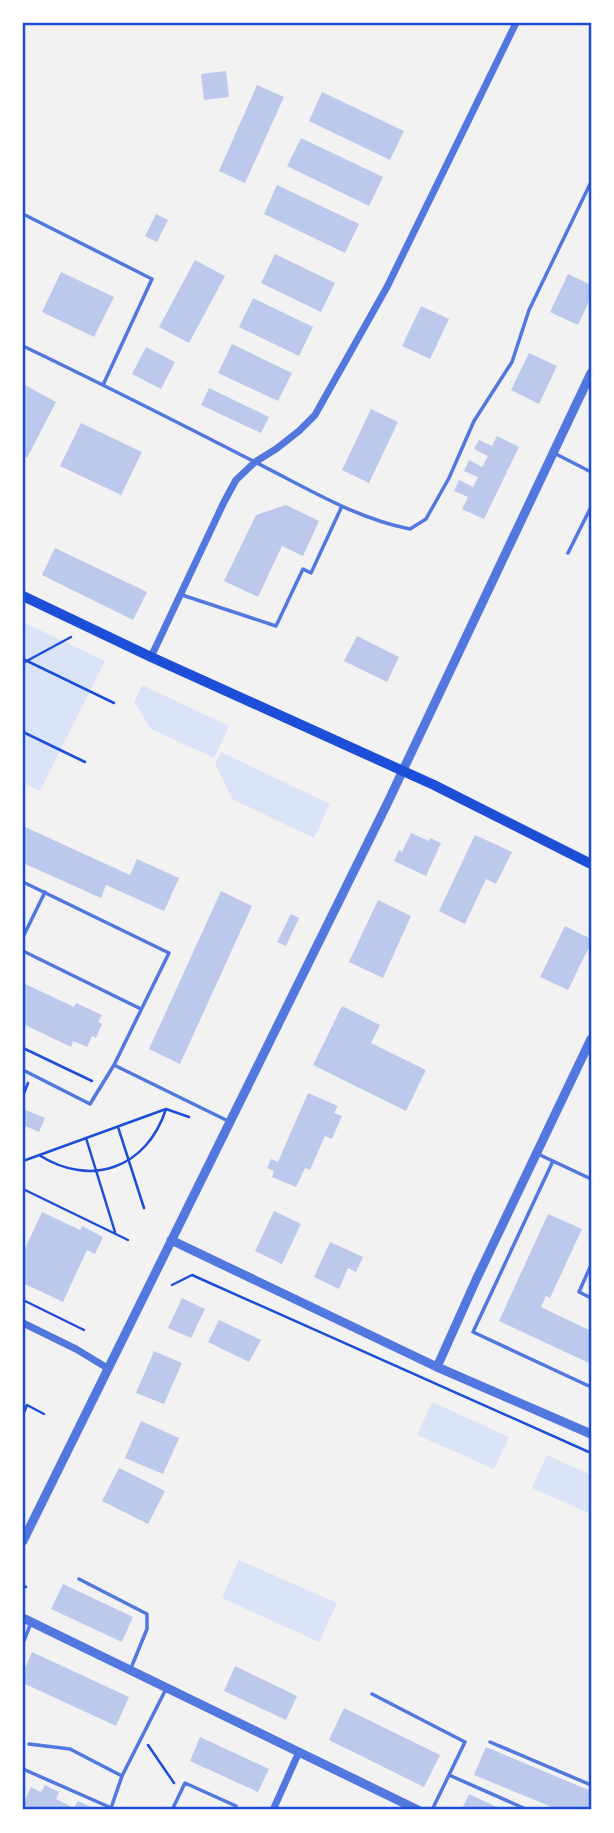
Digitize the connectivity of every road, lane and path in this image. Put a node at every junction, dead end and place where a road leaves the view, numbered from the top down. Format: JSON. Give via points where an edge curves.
{"nodes":[{"id":1,"x":516,"y":23,"type":"edge"},
{"id":2,"x":591,"y":182,"type":"edge"},
{"id":3,"x":25,"y":215,"type":"dead end"},
{"id":4,"x":23,"y":346,"type":"edge"},
{"id":5,"x":591,"y":373,"type":"edge"},
{"id":6,"x":103,"y":385,"type":"junction"},
{"id":7,"x":554,"y":453,"type":"junction"},
{"id":8,"x":255,"y":461,"type":"junction"},
{"id":9,"x":591,"y":472,"type":"edge"},
{"id":10,"x":342,"y":506,"type":"junction"},
{"id":11,"x":591,"y":507,"type":"edge"},
{"id":12,"x":568,"y":553,"type":"dead end"},
{"id":13,"x":180,"y":594,"type":"junction"},
{"id":14,"x":23,"y":596,"type":"edge"},
{"id":15,"x":71,"y":638,"type":"dead end"},
{"id":16,"x":151,"y":657,"type":"junction"},
{"id":17,"x":24,"y":661,"type":"edge"},
{"id":18,"x":114,"y":704,"type":"dead end"},
{"id":19,"x":23,"y":732,"type":"edge"},
{"id":20,"x":85,"y":762,"type":"dead end"},
{"id":21,"x":403,"y":771,"type":"junction"},
{"id":22,"x":591,"y":864,"type":"edge"},
{"id":23,"x":23,"y":881,"type":"edge"},
{"id":24,"x":45,"y":892,"type":"junction"},
{"id":25,"x":23,"y":937,"type":"edge"},
{"id":26,"x":23,"y":951,"type":"edge"},
{"id":27,"x":141,"y":1009,"type":"junction"},
{"id":28,"x":591,"y":1039,"type":"edge"},
{"id":29,"x":23,"y":1048,"type":"edge"},
{"id":30,"x":114,"y":1065,"type":"junction"},
{"id":31,"x":23,"y":1070,"type":"edge"},
{"id":32,"x":32,"y":1074,"type":"junction"},
{"id":33,"x":101,"y":1085,"type":"junction"},
{"id":34,"x":23,"y":1096,"type":"edge"},
{"id":35,"x":166,"y":1109,"type":"junction"},
{"id":36,"x":189,"y":1117,"type":"dead end"},
{"id":37,"x":230,"y":1122,"type":"junction"},
{"id":38,"x":118,"y":1127,"type":"junction"},
{"id":39,"x":86,"y":1138,"type":"junction"},
{"id":40,"x":536,"y":1153,"type":"junction"},
{"id":41,"x":39,"y":1155,"type":"junction"},
{"id":42,"x":129,"y":1160,"type":"junction"},
{"id":43,"x":23,"y":1161,"type":"edge"},
{"id":44,"x":553,"y":1161,"type":"junction"},
{"id":45,"x":96,"y":1171,"type":"junction"},
{"id":46,"x":591,"y":1179,"type":"edge"},
{"id":47,"x":23,"y":1189,"type":"edge"},
{"id":48,"x":144,"y":1208,"type":"dead end"},
{"id":49,"x":116,"y":1234,"type":"junction"},
{"id":50,"x":128,"y":1240,"type":"dead end"},
{"id":51,"x":171,"y":1240,"type":"junction"},
{"id":52,"x":591,"y":1265,"type":"edge"},
{"id":53,"x":172,"y":1285,"type":"dead end"},
{"id":54,"x":591,"y":1298,"type":"edge"},
{"id":55,"x":23,"y":1300,"type":"edge"},
{"id":56,"x":23,"y":1323,"type":"edge"},
{"id":57,"x":84,"y":1330,"type":"dead end"},
{"id":58,"x":437,"y":1367,"type":"junction"},
{"id":59,"x":109,"y":1369,"type":"junction"},
{"id":60,"x":591,"y":1387,"type":"edge"},
{"id":61,"x":25,"y":1404,"type":"edge"},
{"id":62,"x":44,"y":1414,"type":"dead end"},
{"id":63,"x":23,"y":1415,"type":"edge"},
{"id":64,"x":591,"y":1434,"type":"edge"},
{"id":65,"x":591,"y":1453,"type":"edge"},
{"id":66,"x":23,"y":1541,"type":"edge"},
{"id":67,"x":79,"y":1579,"type":"dead end"},
{"id":68,"x":27,"y":1621,"type":"edge"},
{"id":69,"x":23,"y":1643,"type":"edge"},
{"id":70,"x":130,"y":1670,"type":"junction"},
{"id":71,"x":167,"y":1687,"type":"junction"},
{"id":72,"x":372,"y":1694,"type":"dead end"},
{"id":73,"x":142,"y":1737,"type":"junction"},
{"id":74,"x":490,"y":1742,"type":"dead end"},
{"id":75,"x":29,"y":1744,"type":"dead end"},
{"id":76,"x":299,"y":1752,"type":"junction"},
{"id":77,"x":23,"y":1769,"type":"edge"},
{"id":78,"x":449,"y":1775,"type":"junction"},
{"id":79,"x":122,"y":1776,"type":"junction"},
{"id":80,"x":591,"y":1785,"type":"edge"},
{"id":81,"x":181,"y":1792,"type":"junction"},
{"id":82,"x":111,"y":1808,"type":"junction"},
{"id":83,"x":116,"y":1810,"type":"edge"},
{"id":84,"x":172,"y":1810,"type":"edge"},
{"id":85,"x":234,"y":1810,"type":"edge"},
{"id":86,"x":273,"y":1810,"type":"edge"},
{"id":87,"x":418,"y":1810,"type":"edge"},
{"id":88,"x":432,"y":1810,"type":"edge"},
{"id":89,"x":528,"y":1810,"type":"edge"}],
"edges":[{"from":1,"to":8,"type":"street","via":[[387,287],[315,415]]},
{"from":2,"to":10,"type":"lane","via":[[529,310],[512,362],[474,421],[426,519],[410,529]]},
{"from":3,"to":6,"type":"lane","via":[[152,279]]},
{"from":4,"to":6,"type":"lane"},
{"from":5,"to":7,"type":"street"},
{"from":6,"to":8,"type":"lane"},
{"from":7,"to":9,"type":"lane"},
{"from":7,"to":21,"type":"street"},
{"from":8,"to":10,"type":"lane"},
{"from":8,"to":13,"type":"street","via":[[236,480]]},
{"from":10,"to":13,"type":"lane","via":[[311,573],[303,569],[276,626]]},
{"from":11,"to":12,"type":"lane"},
{"from":13,"to":16,"type":"street"},
{"from":14,"to":16,"type":"main road"},
{"from":15,"to":17,"type":"path"},
{"from":16,"to":21,"type":"main road"},
{"from":17,"to":18,"type":"path"},
{"from":19,"to":20,"type":"path"},
{"from":21,"to":22,"type":"main road"},
{"from":21,"to":37,"type":"street"},
{"from":23,"to":24,"type":"lane"},
{"from":24,"to":25,"type":"lane"},
{"from":24,"to":27,"type":"lane","via":[[169,953]]},
{"from":26,"to":27,"type":"lane"},
{"from":27,"to":30,"type":"lane"},
{"from":28,"to":40,"type":"street"},
{"from":29,"to":33,"type":"path"},
{"from":30,"to":33,"type":"lane"},
{"from":30,"to":37,"type":"lane"},
{"from":31,"to":32,"type":"lane"},
{"from":32,"to":33,"type":"lane","via":[[90,1104]]},
{"from":32,"to":34,"type":"path"},
{"from":35,"to":36,"type":"path"},
{"from":35,"to":38,"type":"path"},
{"from":35,"to":42,"type":"path","via":[[155,1136]]},
{"from":37,"to":51,"type":"street"},
{"from":38,"to":39,"type":"path"},
{"from":38,"to":42,"type":"path"},
{"from":39,"to":41,"type":"path"},
{"from":39,"to":45,"type":"path"},
{"from":40,"to":44,"type":"lane"},
{"from":40,"to":58,"type":"street"},
{"from":41,"to":43,"type":"path"},
{"from":41,"to":45,"type":"path","via":[[65,1169]]},
{"from":42,"to":45,"type":"path"},
{"from":42,"to":48,"type":"path"},
{"from":44,"to":46,"type":"lane"},
{"from":44,"to":60,"type":"lane","via":[[473,1332]]},
{"from":45,"to":49,"type":"path"},
{"from":47,"to":49,"type":"path"},
{"from":49,"to":50,"type":"path"},
{"from":51,"to":58,"type":"street"},
{"from":51,"to":59,"type":"street"},
{"from":52,"to":54,"type":"lane","via":[[579,1292]]},
{"from":53,"to":65,"type":"path","via":[[192,1275]]},
{"from":55,"to":57,"type":"path"},
{"from":56,"to":59,"type":"street"},
{"from":58,"to":64,"type":"street"},
{"from":59,"to":66,"type":"street"},
{"from":61,"to":62,"type":"path"},
{"from":61,"to":63,"type":"path"},
{"from":67,"to":70,"type":"lane","via":[[147,1614],[147,1629]]},
{"from":68,"to":69,"type":"lane"},
{"from":68,"to":70,"type":"street"},
{"from":70,"to":71,"type":"street"},
{"from":71,"to":73,"type":"lane"},
{"from":71,"to":76,"type":"street"},
{"from":72,"to":78,"type":"lane","via":[[465,1742]]},
{"from":73,"to":79,"type":"lane"},
{"from":73,"to":81,"type":"path"},
{"from":74,"to":80,"type":"lane"},
{"from":75,"to":79,"type":"lane","via":[[70,1749]]},
{"from":76,"to":86,"type":"street"},
{"from":76,"to":87,"type":"street"},
{"from":77,"to":82,"type":"lane"},
{"from":78,"to":88,"type":"lane"},
{"from":78,"to":89,"type":"lane"},
{"from":79,"to":82,"type":"lane"},
{"from":81,"to":84,"type":"lane"},
{"from":81,"to":85,"type":"lane","via":[[185,1783],[236,1806]]},
{"from":82,"to":83,"type":"lane"}]}
